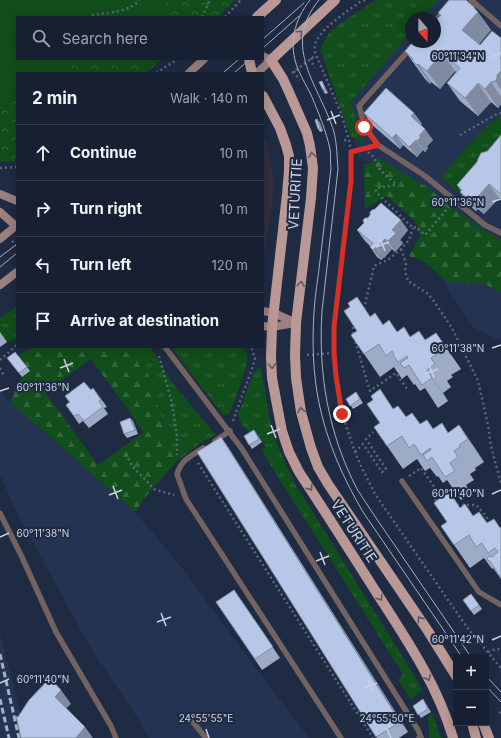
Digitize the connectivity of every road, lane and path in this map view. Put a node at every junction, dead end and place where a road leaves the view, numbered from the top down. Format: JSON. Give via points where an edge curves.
{"nodes":[{"id":1,"x":139,"y":0,"type":"edge"},
{"id":2,"x":210,"y":0,"type":"edge"},
{"id":3,"x":241,"y":0,"type":"edge"},
{"id":4,"x":276,"y":0,"type":"edge"},
{"id":5,"x":336,"y":0,"type":"edge"},
{"id":6,"x":365,"y":0,"type":"edge"},
{"id":7,"x":471,"y":0,"type":"edge"},
{"id":8,"x":449,"y":5,"type":"edge"},
{"id":9,"x":441,"y":14,"type":"edge"},
{"id":10,"x":92,"y":16,"type":"dead end"},
{"id":11,"x":202,"y":16,"type":"edge"},
{"id":12,"x":226,"y":16,"type":"edge"},
{"id":13,"x":258,"y":16,"type":"edge"},
{"id":14,"x":501,"y":26,"type":"edge"},
{"id":15,"x":411,"y":48,"type":"edge"},
{"id":16,"x":267,"y":58,"type":"edge"},
{"id":17,"x":311,"y":58,"type":"dead end"},
{"id":18,"x":176,"y":60,"type":"edge"},
{"id":19,"x":203,"y":60,"type":"edge"},
{"id":20,"x":249,"y":60,"type":"edge"},
{"id":21,"x":314,"y":68,"type":"dead end"},
{"id":22,"x":294,"y":71,"type":"dead end"},
{"id":23,"x":158,"y":72,"type":"edge"},
{"id":24,"x":190,"y":72,"type":"edge"},
{"id":25,"x":252,"y":72,"type":"edge"},
{"id":26,"x":258,"y":72,"type":"edge"},
{"id":27,"x":299,"y":80,"type":"dead end"},
{"id":28,"x":264,"y":98,"type":"edge"},
{"id":29,"x":501,"y":113,"type":"edge"},
{"id":30,"x":460,"y":135,"type":"dead end"},
{"id":31,"x":344,"y":140,"type":"dead end"},
{"id":32,"x":349,"y":140,"type":"junction"},
{"id":33,"x":378,"y":145,"type":"junction"},
{"id":34,"x":364,"y":149,"type":"junction"},
{"id":35,"x":351,"y":152,"type":"junction"},
{"id":36,"x":16,"y":167,"type":"edge"},
{"id":37,"x":0,"y":168,"type":"edge"},
{"id":38,"x":0,"y":194,"type":"edge"},
{"id":39,"x":455,"y":200,"type":"junction"},
{"id":40,"x":16,"y":201,"type":"edge"},
{"id":41,"x":0,"y":212,"type":"edge"},
{"id":42,"x":16,"y":225,"type":"edge"},
{"id":43,"x":16,"y":227,"type":"edge"},
{"id":44,"x":413,"y":228,"type":"junction"},
{"id":45,"x":501,"y":233,"type":"edge"},
{"id":46,"x":0,"y":240,"type":"edge"},
{"id":47,"x":401,"y":249,"type":"junction"},
{"id":48,"x":16,"y":273,"type":"edge"},
{"id":49,"x":0,"y":285,"type":"edge"},
{"id":50,"x":264,"y":311,"type":"edge"},
{"id":51,"x":274,"y":313,"type":"junction"},
{"id":52,"x":362,"y":316,"type":"edge"},
{"id":53,"x":358,"y":320,"type":"edge"},
{"id":54,"x":296,"y":323,"type":"junction"},
{"id":55,"x":267,"y":326,"type":"edge"},
{"id":56,"x":16,"y":346,"type":"edge"},
{"id":57,"x":166,"y":348,"type":"edge"},
{"id":58,"x":252,"y":348,"type":"edge"},
{"id":59,"x":158,"y":354,"type":"dead end"},
{"id":60,"x":0,"y":360,"type":"edge"},
{"id":61,"x":0,"y":368,"type":"edge"},
{"id":62,"x":4,"y":376,"type":"dead end"},
{"id":63,"x":407,"y":389,"type":"edge"},
{"id":64,"x":230,"y":431,"type":"junction"},
{"id":65,"x":373,"y":432,"type":"edge"},
{"id":66,"x":212,"y":443,"type":"edge"},
{"id":67,"x":206,"y":447,"type":"edge"},
{"id":68,"x":355,"y":452,"type":"junction"},
{"id":69,"x":126,"y":454,"type":"dead end"},
{"id":70,"x":192,"y":455,"type":"junction"},
{"id":71,"x":177,"y":474,"type":"junction"},
{"id":72,"x":402,"y":481,"type":"joint"},
{"id":73,"x":501,"y":484,"type":"edge"},
{"id":74,"x":186,"y":499,"type":"junction"},
{"id":75,"x":451,"y":506,"type":"edge"},
{"id":76,"x":0,"y":513,"type":"edge"},
{"id":77,"x":425,"y":513,"type":"junction"},
{"id":78,"x":492,"y":528,"type":"edge"},
{"id":79,"x":501,"y":605,"type":"edge"},
{"id":80,"x":501,"y":649,"type":"edge"},
{"id":81,"x":488,"y":652,"type":"junction"},
{"id":82,"x":501,"y":668,"type":"edge"},
{"id":83,"x":453,"y":671,"type":"edge"},
{"id":84,"x":501,"y":712,"type":"edge"},
{"id":85,"x":501,"y":717,"type":"edge"},
{"id":86,"x":192,"y":721,"type":"dead end"},
{"id":87,"x":473,"y":726,"type":"edge"},
{"id":88,"x":484,"y":726,"type":"edge"},
{"id":89,"x":116,"y":738,"type":"edge"},
{"id":90,"x":206,"y":738,"type":"edge"},
{"id":91,"x":341,"y":738,"type":"edge"},
{"id":92,"x":372,"y":738,"type":"edge"},
{"id":93,"x":419,"y":738,"type":"edge"},
{"id":94,"x":453,"y":738,"type":"edge"},
{"id":95,"x":476,"y":738,"type":"edge"},
{"id":96,"x":489,"y":738,"type":"edge"}],
"edges":[{"from":1,"to":10,"type":"path","via":[[126,10]]},
{"from":2,"to":11,"type":"path"},
{"from":3,"to":12,"type":"path"},
{"from":4,"to":13,"type":"main road"},
{"from":16,"to":5,"type":"main road","one_way":true},
{"from":6,"to":32,"type":"path","via":[[323,31],[315,47]]},
{"from":7,"to":14,"type":"lane"},
{"from":8,"to":9,"type":"lane"},
{"from":15,"to":33,"type":"lane","via":[[359,106],[364,127]]},
{"from":16,"to":26,"type":"main road"},
{"from":54,"to":16,"type":"main road","name":"VETURITIE","one_way":true,"via":[[313,168],[307,133],[283,79]]},
{"from":17,"to":21,"type":"path"},
{"from":18,"to":23,"type":"path"},
{"from":19,"to":24,"type":"main road"},
{"from":20,"to":25,"type":"main road"},
{"from":22,"to":27,"type":"path"},
{"from":28,"to":51,"type":"main road","name":"VETURITIE","via":[[280,128],[289,156]]},
{"from":29,"to":30,"type":"path"},
{"from":31,"to":32,"type":"path"},
{"from":32,"to":35,"type":"path"},
{"from":33,"to":34,"type":"path"},
{"from":33,"to":39,"type":"lane","via":[[426,176]]},
{"from":34,"to":35,"type":"path"},
{"from":34,"to":44,"type":"path","via":[[374,157],[382,172],[396,184],[377,188],[376,192]]},
{"from":35,"to":68,"type":"path","via":[[351,181],[334,327],[334,353],[342,414]]},
{"from":36,"to":37,"type":"path"},
{"from":38,"to":40,"type":"main road"},
{"from":39,"to":44,"type":"path","via":[[425,235],[416,227]]},
{"from":39,"to":45,"type":"lane","via":[[485,225]]},
{"from":41,"to":42,"type":"main road"},
{"from":43,"to":46,"type":"main road"},
{"from":44,"to":47,"type":"path","via":[[409,240]]},
{"from":47,"to":52,"type":"path","via":[[388,260],[374,266]]},
{"from":47,"to":73,"type":"path","via":[[408,281],[433,300],[452,328],[478,381]]},
{"from":48,"to":49,"type":"main road"},
{"from":50,"to":51,"type":"main road"},
{"from":51,"to":54,"type":"main road"},
{"from":51,"to":55,"type":"main road","name":"VETURITIE"},
{"from":53,"to":63,"type":"path","via":[[353,324],[353,334],[370,391],[396,373]]},
{"from":54,"to":55,"type":"main road"},
{"from":83,"to":54,"type":"main road","name":"VETURITIE","one_way":true,"via":[[318,467],[301,412],[296,378]]},
{"from":55,"to":94,"type":"main road","name":"VETURITIE","one_way":true,"via":[[272,378],[289,452],[299,472],[410,644],[440,701]]},
{"from":56,"to":60,"type":"path"},
{"from":57,"to":64,"type":"lane"},
{"from":58,"to":64,"type":"path","via":[[255,358],[253,366]]},
{"from":59,"to":71,"type":"path","via":[[172,403],[177,436]]},
{"from":61,"to":62,"type":"path"},
{"from":64,"to":66,"type":"lane"},
{"from":64,"to":93,"type":"lane","via":[[418,730],[421,737]]},
{"from":65,"to":68,"type":"path","via":[[366,439],[386,469],[382,472],[363,444]]},
{"from":67,"to":70,"type":"lane"},
{"from":68,"to":81,"type":"path","via":[[375,494],[466,626]]},
{"from":69,"to":74,"type":"path","via":[[132,466],[154,489]]},
{"from":70,"to":71,"type":"lane","via":[[180,466]]},
{"from":70,"to":92,"type":"path"},
{"from":71,"to":74,"type":"lane"},
{"from":72,"to":77,"type":"lane"},
{"from":72,"to":77,"type":"path","via":[[421,468],[436,488],[436,506]]},
{"from":74,"to":91,"type":"lane"},
{"from":75,"to":78,"type":"path","via":[[476,505]]},
{"from":76,"to":89,"type":"lane","via":[[56,632]]},
{"from":77,"to":79,"type":"lane","via":[[480,592]]},
{"from":80,"to":81,"type":"path"},
{"from":81,"to":82,"type":"path"},
{"from":84,"to":85,"type":"path"},
{"from":86,"to":90,"type":"lane"},
{"from":87,"to":95,"type":"main road"},
{"from":88,"to":96,"type":"main road"}]}
